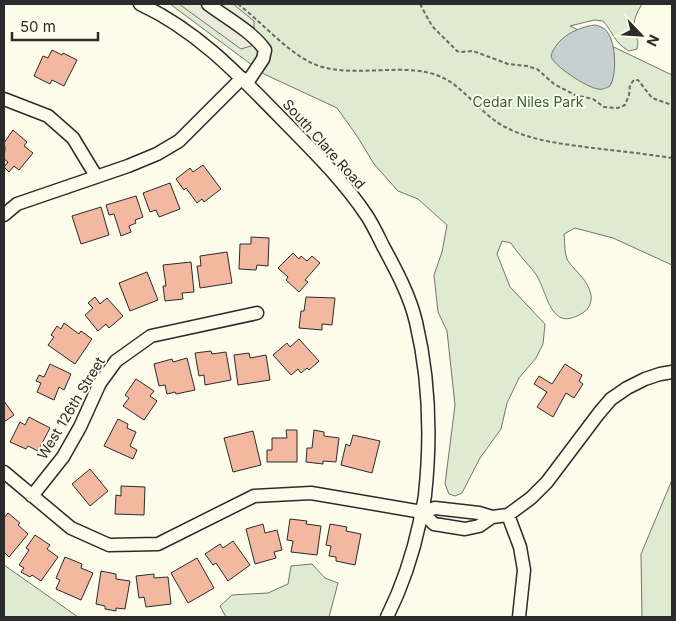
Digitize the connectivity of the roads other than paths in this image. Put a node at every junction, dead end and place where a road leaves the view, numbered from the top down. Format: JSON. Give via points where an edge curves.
{"nodes":[{"id":1,"x":208,"y":4,"type":"edge"},
{"id":2,"x":145,"y":5,"type":"edge"},
{"id":3,"x":244,"y":81,"type":"junction"},
{"id":4,"x":4,"y":99,"type":"edge"},
{"id":5,"x":96,"y":176,"type":"junction"},
{"id":6,"x":4,"y":214,"type":"edge"},
{"id":7,"x":257,"y":313,"type":"dead end"},
{"id":8,"x":672,"y":372,"type":"edge"},
{"id":9,"x":4,"y":472,"type":"edge"},
{"id":10,"x":32,"y":496,"type":"junction"},
{"id":11,"x":422,"y":512,"type":"junction"},
{"id":12,"x":508,"y":515,"type":"junction"},
{"id":13,"x":387,"y":617,"type":"edge"},
{"id":14,"x":519,"y":617,"type":"edge"}],
"edges":[{"from":1,"to":3,"type":"street","via":[[252,36],[265,50],[263,59]]},
{"from":2,"to":3,"type":"street","name":"South Clare Road","via":[[203,42]]},
{"from":3,"to":5,"type":"street","via":[[179,141],[157,154]]},
{"from":3,"to":11,"type":"street","name":"South Clare Road","via":[[339,178],[368,217],[399,276],[416,321],[427,404],[428,439]]},
{"from":4,"to":5,"type":"street","via":[[48,116],[73,138]]},
{"from":5,"to":6,"type":"street","via":[[17,204]]},
{"from":7,"to":10,"type":"street","name":"West 126th Street","via":[[151,336],[116,361],[100,383],[63,457]]},
{"from":8,"to":12,"type":"street","via":[[645,379],[612,399],[547,482],[532,498]]},
{"from":9,"to":10,"type":"street"},
{"from":10,"to":11,"type":"street","via":[[71,528],[109,545],[158,544],[254,496],[311,493]]},
{"from":11,"to":12,"type":"street","via":[[435,508],[492,517]]},
{"from":11,"to":13,"type":"street","name":"South Clare Road","via":[[407,569]]},
{"from":12,"to":14,"type":"street","via":[[520,547],[524,570]]}]}
